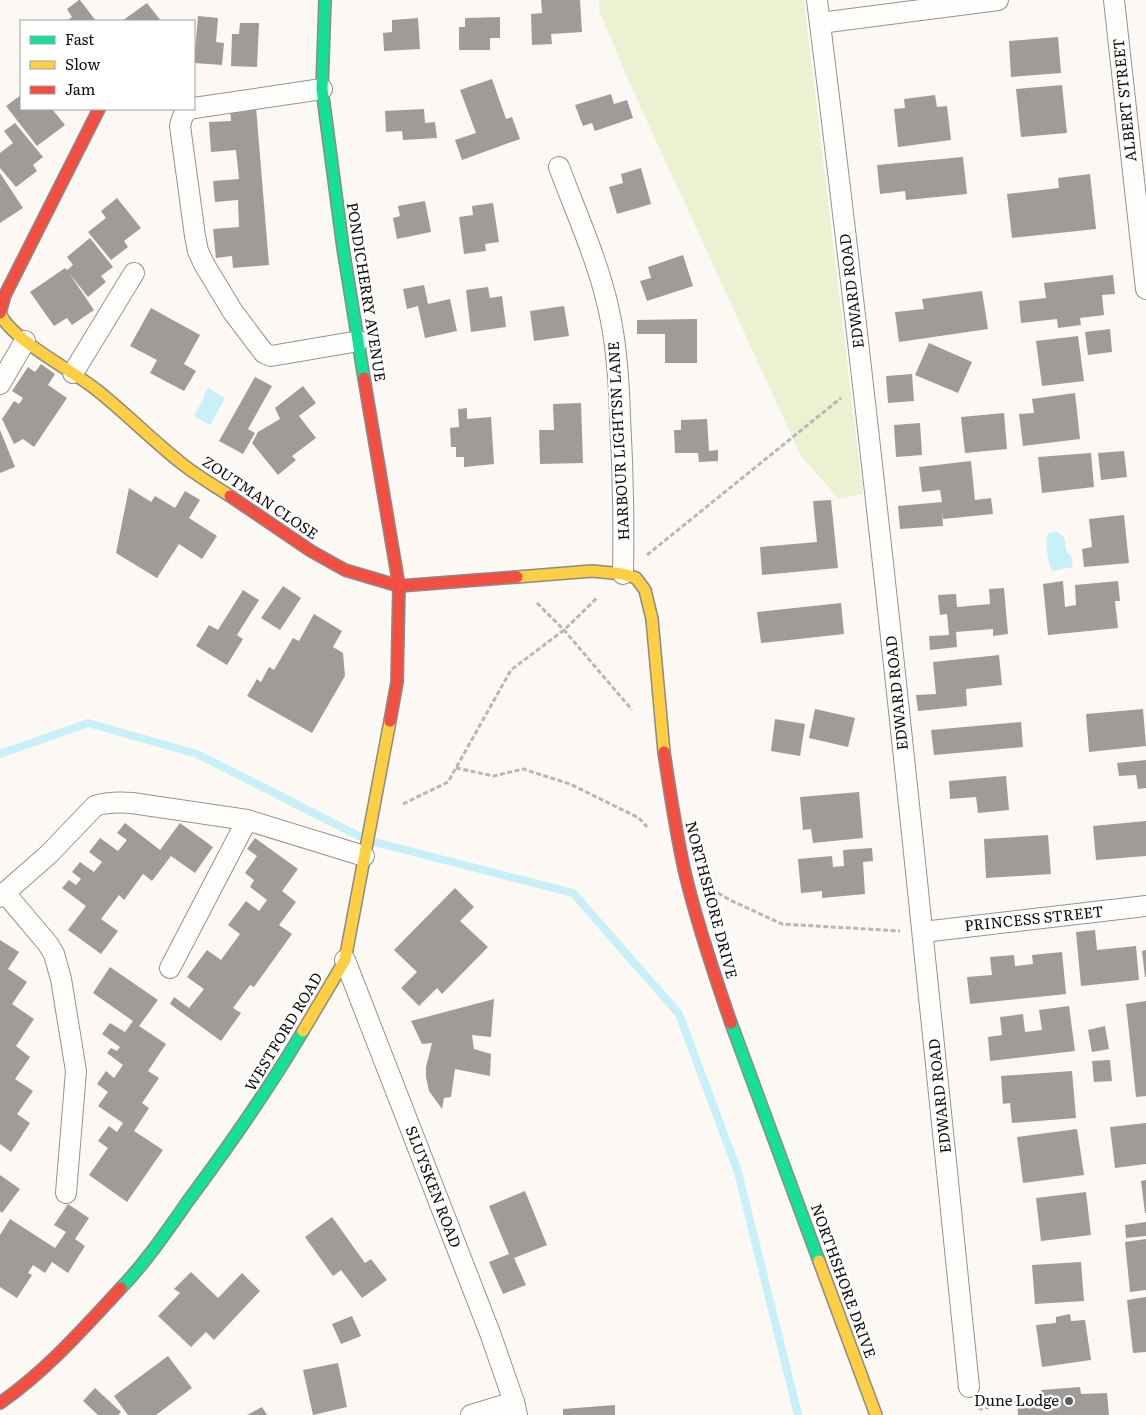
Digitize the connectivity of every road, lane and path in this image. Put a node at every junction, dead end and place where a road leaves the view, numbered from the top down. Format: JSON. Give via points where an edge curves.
{"nodes":[{"id":1,"x":326,"y":0,"type":"edge"},
{"id":2,"x":817,"y":0,"type":"edge"},
{"id":3,"x":998,"y":0,"type":"edge"},
{"id":4,"x":1114,"y":0,"type":"edge"},
{"id":5,"x":820,"y":23,"type":"junction"},
{"id":6,"x":322,"y":89,"type":"junction"},
{"id":7,"x":195,"y":108,"type":"edge"},
{"id":8,"x":98,"y":110,"type":"edge"},
{"id":9,"x":190,"y":110,"type":"edge"},
{"id":10,"x":559,"y":167,"type":"dead end"},
{"id":11,"x":134,"y":273,"type":"dead end"},
{"id":12,"x":1146,"y":289,"type":"edge"},
{"id":13,"x":25,"y":341,"type":"junction"},
{"id":14,"x":359,"y":341,"type":"junction"},
{"id":15,"x":73,"y":373,"type":"junction"},
{"id":16,"x":863,"y":381,"type":"junction"},
{"id":17,"x":0,"y":384,"type":"edge"},
{"id":18,"x":624,"y":574,"type":"junction"},
{"id":19,"x":512,"y":578,"type":"junction"},
{"id":20,"x":399,"y":586,"type":"junction"},
{"id":21,"x":564,"y":630,"type":"junction"},
{"id":22,"x":632,"y":710,"type":"dead end"},
{"id":23,"x":456,"y":768,"type":"junction"},
{"id":24,"x":247,"y":820,"type":"junction"},
{"id":25,"x":371,"y":820,"type":"junction"},
{"id":26,"x":651,"y":832,"type":"dead end"},
{"id":27,"x":364,"y":856,"type":"junction"},
{"id":28,"x":685,"y":874,"type":"junction"},
{"id":29,"x":2,"y":895,"type":"edge"},
{"id":30,"x":1146,"y":906,"type":"edge"},
{"id":31,"x":923,"y":932,"type":"junction"},
{"id":32,"x":345,"y":960,"type":"junction"},
{"id":33,"x":170,"y":968,"type":"dead end"},
{"id":34,"x":66,"y":1193,"type":"dead end"},
{"id":35,"x":970,"y":1388,"type":"joint"},
{"id":36,"x":1017,"y":1402,"type":"dead end"},
{"id":37,"x":0,"y":1403,"type":"edge"},
{"id":38,"x":516,"y":1409,"type":"edge"},
{"id":39,"x":471,"y":1415,"type":"edge"},
{"id":40,"x":876,"y":1415,"type":"edge"}],
"edges":[{"from":1,"to":6,"type":"street","name":"PONDICHERRY AVENUE"},
{"from":2,"to":5,"type":"street","name":"EDWARD ROAD"},
{"from":3,"to":5,"type":"street"},
{"from":4,"to":12,"type":"street","name":"ALBERT STREET"},
{"from":5,"to":16,"type":"street","name":"EDWARD ROAD"},
{"from":6,"to":7,"type":"street"},
{"from":6,"to":14,"type":"street","name":"PONDICHERRY AVENUE"},
{"from":8,"to":13,"type":"street","name":"ZOUTMAN CLOSE","via":[[1,306],[3,320]]},
{"from":9,"to":14,"type":"street","via":[[182,116],[180,126],[194,236],[204,264],[233,312],[264,353],[271,356]]},
{"from":10,"to":18,"type":"street","name":"HARBOUR LIGHTSN LANE","via":[[602,284],[615,342],[624,493]]},
{"from":11,"to":15,"type":"street"},
{"from":13,"to":15,"type":"street","name":"ZOUTMAN CLOSE"},
{"from":13,"to":17,"type":"street"},
{"from":14,"to":20,"type":"street","name":"PONDICHERRY AVENUE"},
{"from":15,"to":20,"type":"street","name":"ZOUTMAN CLOSE","via":[[186,466],[311,551],[345,570]]},
{"from":16,"to":18,"type":"path"},
{"from":16,"to":31,"type":"street","name":"EDWARD ROAD"},
{"from":18,"to":19,"type":"street","via":[[592,571]]},
{"from":18,"to":21,"type":"path"},
{"from":18,"to":28,"type":"street","name":"NORTHSHORE DRIVE","via":[[636,578],[645,590],[652,619],[663,747]]},
{"from":19,"to":20,"type":"street"},
{"from":19,"to":21,"type":"path"},
{"from":20,"to":25,"type":"street","name":"WESTFORD ROAD","via":[[397,682]]},
{"from":21,"to":22,"type":"path"},
{"from":21,"to":23,"type":"path","via":[[511,670]]},
{"from":23,"to":25,"type":"path","via":[[448,782]]},
{"from":23,"to":26,"type":"path","via":[[494,776],[523,769],[570,784],[639,818]]},
{"from":24,"to":27,"type":"street"},
{"from":24,"to":29,"type":"street","via":[[132,802],[104,803],[95,806],[49,854]]},
{"from":24,"to":33,"type":"street"},
{"from":25,"to":27,"type":"street","name":"WESTFORD ROAD"},
{"from":27,"to":32,"type":"street","name":"WESTFORD ROAD"},
{"from":28,"to":31,"type":"path","via":[[782,924]]},
{"from":28,"to":40,"type":"street","name":"NORTHSHORE DRIVE","via":[[708,957],[746,1066]]},
{"from":29,"to":34,"type":"street","via":[[48,944],[61,979],[76,1071]]},
{"from":30,"to":31,"type":"street","name":"PRINCESS STREET"},
{"from":31,"to":35,"type":"street","name":"EDWARD ROAD"},
{"from":32,"to":37,"type":"street","name":"WESTFORD ROAD","via":[[280,1070],[163,1236],[79,1334],[23,1387]]},
{"from":32,"to":38,"type":"street","name":"SLUYSKEN ROAD","via":[[490,1333]]},
{"from":35,"to":36,"type":"path","via":[[980,1409]]},
{"from":38,"to":39,"type":"street"}]}
